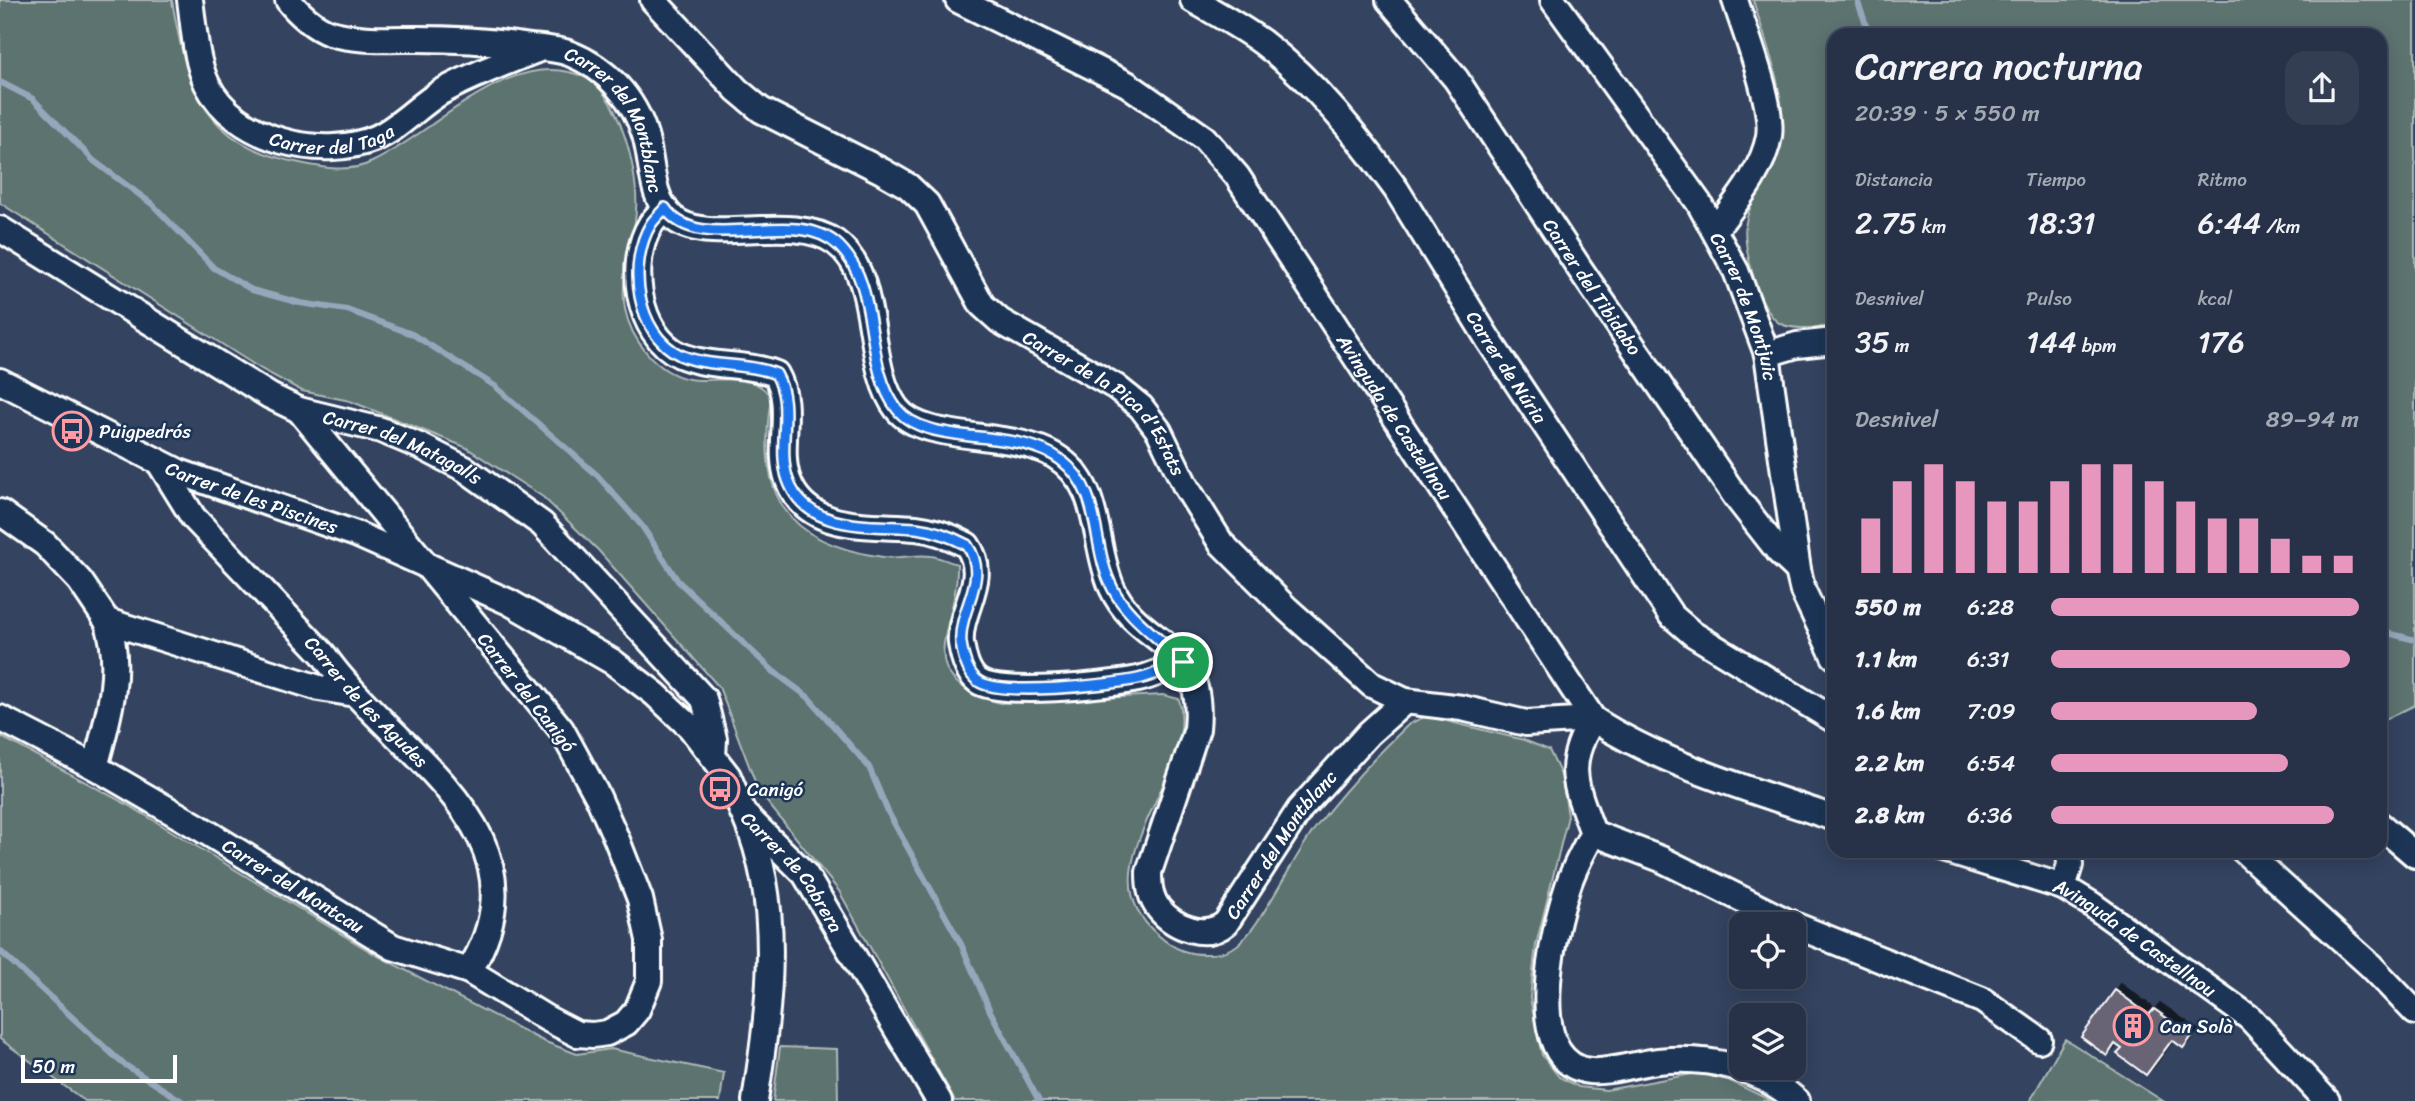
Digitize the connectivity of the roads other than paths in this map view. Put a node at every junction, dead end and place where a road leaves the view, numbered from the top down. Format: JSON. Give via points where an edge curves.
{"nodes":[{"id":1,"x":190,"y":0,"type":"edge"},
{"id":2,"x":288,"y":0,"type":"edge"},
{"id":3,"x":653,"y":0,"type":"edge"},
{"id":4,"x":958,"y":0,"type":"edge"},
{"id":5,"x":1193,"y":0,"type":"edge"},
{"id":6,"x":1389,"y":0,"type":"edge"},
{"id":7,"x":1553,"y":0,"type":"edge"},
{"id":8,"x":1735,"y":0,"type":"edge"},
{"id":9,"x":541,"y":48,"type":"junction"},
{"id":10,"x":665,"y":208,"type":"junction"},
{"id":11,"x":0,"y":229,"type":"edge"},
{"id":12,"x":1715,"y":230,"type":"junction"},
{"id":13,"x":1827,"y":342,"type":"edge"},
{"id":14,"x":1767,"y":354,"type":"junction"},
{"id":15,"x":0,"y":381,"type":"edge"},
{"id":16,"x":299,"y":410,"type":"junction"},
{"id":17,"x":159,"y":462,"type":"junction"},
{"id":18,"x":0,"y":512,"type":"edge"},
{"id":19,"x":432,"y":570,"type":"junction"},
{"id":20,"x":1798,"y":570,"type":"junction"},
{"id":21,"x":107,"y":621,"type":"junction"},
{"id":22,"x":1827,"y":641,"type":"edge"},
{"id":23,"x":1183,"y":662,"type":"junction"},
{"id":24,"x":355,"y":694,"type":"junction"},
{"id":25,"x":1405,"y":701,"type":"junction"},
{"id":26,"x":1827,"y":715,"type":"edge"},
{"id":27,"x":0,"y":718,"type":"edge"},
{"id":28,"x":1593,"y":719,"type":"junction"},
{"id":29,"x":713,"y":757,"type":"junction"},
{"id":30,"x":95,"y":767,"type":"junction"},
{"id":31,"x":743,"y":813,"type":"junction"},
{"id":32,"x":1827,"y":816,"type":"edge"},
{"id":33,"x":2387,"y":831,"type":"edge"},
{"id":34,"x":1593,"y":833,"type":"junction"},
{"id":35,"x":2415,"y":855,"type":"edge"},
{"id":36,"x":1970,"y":858,"type":"edge"},
{"id":37,"x":2070,"y":858,"type":"edge"},
{"id":38,"x":2252,"y":858,"type":"edge"},
{"id":39,"x":2063,"y":887,"type":"junction"},
{"id":40,"x":1767,"y":912,"type":"edge"},
{"id":41,"x":1806,"y":930,"type":"edge"},
{"id":42,"x":469,"y":971,"type":"junction"},
{"id":43,"x":2415,"y":1012,"type":"edge"},
{"id":44,"x":593,"y":1035,"type":"joint"},
{"id":45,"x":2039,"y":1040,"type":"dead end"},
{"id":46,"x":755,"y":1101,"type":"edge"},
{"id":47,"x":939,"y":1101,"type":"edge"},
{"id":48,"x":1797,"y":1101,"type":"edge"},
{"id":49,"x":2327,"y":1101,"type":"edge"}],
"edges":[{"from":1,"to":9,"type":"street","name":"Carrer del Taga","via":[[207,83],[221,104],[239,121],[292,144],[350,146],[378,137],[440,92]]},
{"from":2,"to":9,"type":"street","name":"Carrer del Montblanc","via":[[328,32],[356,38],[480,40]]},
{"from":3,"to":25,"type":"street","name":"Carrer de la Pica d'Estats","via":[[761,110],[908,186],[927,204],[982,305],[1020,334],[1116,387],[1141,407],[1159,431],[1220,543],[1338,657],[1372,685]]},
{"from":4,"to":28,"type":"street","name":"Avinguda de Castellnou","via":[[1127,84],[1204,138],[1237,176]]},
{"from":5,"to":26,"type":"street","name":"Carrer de Núria","via":[[1281,57],[1367,150],[1555,444],[1671,615],[1693,634]]},
{"from":6,"to":20,"type":"street","name":"Carrer del Tibidabo","via":[[1456,79],[1750,518]]},
{"from":7,"to":12,"type":"street","name":"Carrer de Montjuic"},
{"from":8,"to":12,"type":"street","via":[[1761,87],[1769,135],[1747,185]]},
{"from":9,"to":10,"type":"street","name":"Carrer del Montblanc","via":[[568,52],[616,83],[645,134]]},
{"from":10,"to":23,"type":"street","name":"Carrer del Montblanc","via":[[673,218],[692,226],[810,230],[838,244],[861,282],[876,352],[897,409],[927,429],[996,437],[1041,449],[1076,473],[1088,494],[1111,587],[1122,604]]},
{"from":10,"to":23,"type":"street","via":[[650,225],[639,264],[638,287],[648,322],[668,347],[682,355],[776,374],[785,399],[783,460],[787,478],[793,492],[820,516],[860,525],[936,531],[967,545],[976,566],[976,585],[961,639],[970,673],[980,683],[1025,689],[1102,684],[1140,679]]},
{"from":11,"to":16,"type":"street","name":"Carrer del Matagalls","via":[[181,343]]},
{"from":12,"to":14,"type":"street","name":"Carrer de Montjuic"},
{"from":13,"to":14,"type":"street"},
{"from":14,"to":20,"type":"street","name":"Carrer de Montjuic"},
{"from":15,"to":17,"type":"street","name":"Carrer de les Piscines"},
{"from":16,"to":19,"type":"street","name":"Carrer del Canigó"},
{"from":16,"to":29,"type":"street","name":"Carrer del Matagalls","via":[[381,430],[422,447],[465,469],[541,524],[704,699],[714,739]]},
{"from":17,"to":19,"type":"street","name":"Carrer de les Piscines","via":[[356,534]]},
{"from":17,"to":24,"type":"street","name":"Carrer de les Agudes","via":[[193,517]]},
{"from":18,"to":21,"type":"street","via":[[45,544],[88,591]]},
{"from":19,"to":29,"type":"street","name":"Carrer de Cabrera","via":[[509,601],[614,662],[673,710]]},
{"from":19,"to":44,"type":"street","name":"Carrer del Canigó","via":[[561,729],[598,797],[640,898],[649,940],[649,981],[626,1023]]},
{"from":20,"to":22,"type":"street","name":"Carrer de Montjuic"},
{"from":21,"to":24,"type":"street","via":[[319,688]]},
{"from":21,"to":30,"type":"street","via":[[115,644],[113,687]]},
{"from":23,"to":25,"type":"street","name":"Carrer del Montblanc","via":[[1196,684],[1197,729],[1154,850],[1150,890],[1158,908],[1172,919],[1206,932],[1217,931],[1238,909],[1300,809],[1369,733]]},
{"from":24,"to":42,"type":"street","name":"Carrer de les Agudes","via":[[450,790],[489,856],[495,911],[484,946]]},
{"from":25,"to":28,"type":"street","name":"Carrer de la Pica d'Estats","via":[[1526,723]]},
{"from":27,"to":30,"type":"street","name":"Carrer del Montcau"},
{"from":28,"to":32,"type":"street","name":"Avinguda de Castellnou","via":[[1617,734],[1758,793]]},
{"from":28,"to":34,"type":"street","via":[[1577,744],[1574,769]]},
{"from":29,"to":31,"type":"street","name":"Carrer de Cabrera","via":[[728,776]]},
{"from":30,"to":42,"type":"street","name":"Carrer del Montcau","via":[[393,947]]},
{"from":31,"to":46,"type":"street","via":[[762,863],[769,930],[766,1024]]},
{"from":31,"to":47,"type":"street","name":"Carrer de Cabrera","via":[[806,874]]},
{"from":33,"to":35,"type":"street"},
{"from":34,"to":40,"type":"street","via":[[1661,859]]},
{"from":34,"to":48,"type":"street","via":[[1567,887],[1548,979],[1548,1029],[1557,1051],[1568,1062],[1590,1071],[1658,1061],[1709,1061],[1755,1071]]},
{"from":36,"to":39,"type":"street","name":"Avinguda de Castellnou"},
{"from":37,"to":39,"type":"street"},
{"from":38,"to":43,"type":"street"},
{"from":39,"to":49,"type":"street","name":"Avinguda de Castellnou","via":[[2250,1018]]},
{"from":41,"to":45,"type":"street","via":[[1982,1000]]},
{"from":42,"to":44,"type":"street","name":"Carrer del Montcau","via":[[577,1034]]}]}
